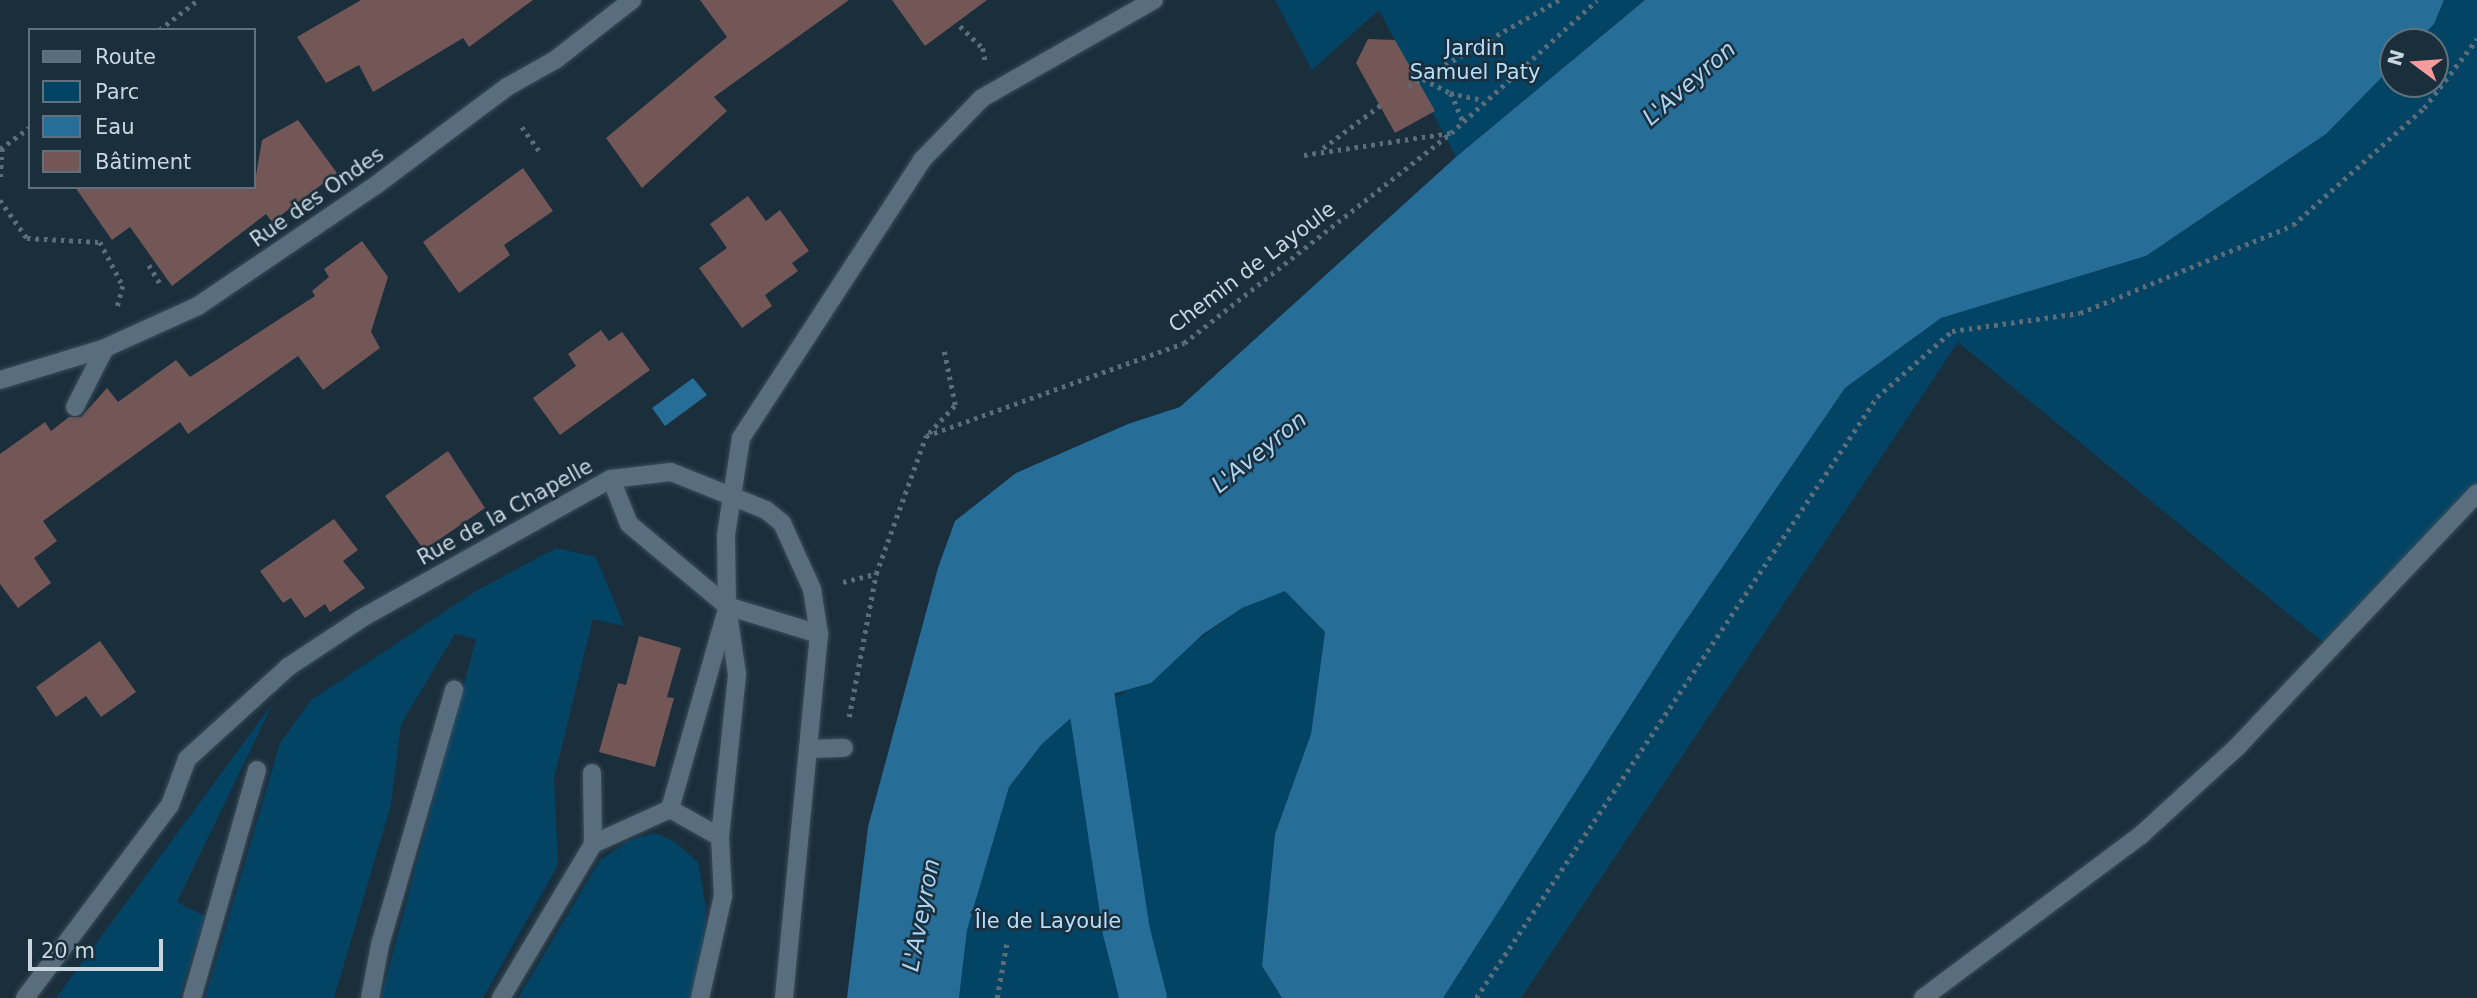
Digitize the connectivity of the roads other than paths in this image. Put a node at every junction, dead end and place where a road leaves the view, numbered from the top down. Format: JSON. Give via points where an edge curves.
{"nodes":[{"id":1,"x":632,"y":0,"type":"edge"},
{"id":2,"x":1154,"y":0,"type":"edge"},
{"id":3,"x":105,"y":348,"type":"junction"},
{"id":4,"x":0,"y":380,"type":"edge"},
{"id":5,"x":75,"y":407,"type":"dead end"},
{"id":6,"x":611,"y":479,"type":"junction"},
{"id":7,"x":2477,"y":493,"type":"edge"},
{"id":8,"x":733,"y":494,"type":"junction"},
{"id":9,"x":727,"y":606,"type":"junction"},
{"id":10,"x":819,"y":634,"type":"junction"},
{"id":11,"x":454,"y":690,"type":"dead end"},
{"id":12,"x":844,"y":748,"type":"dead end"},
{"id":13,"x":811,"y":749,"type":"junction"},
{"id":14,"x":257,"y":770,"type":"dead end"},
{"id":15,"x":592,"y":773,"type":"dead end"},
{"id":16,"x":670,"y":809,"type":"junction"},
{"id":17,"x":720,"y":837,"type":"junction"},
{"id":18,"x":593,"y":844,"type":"junction"},
{"id":19,"x":25,"y":998,"type":"edge"},
{"id":20,"x":192,"y":998,"type":"edge"},
{"id":21,"x":370,"y":998,"type":"edge"},
{"id":22,"x":501,"y":998,"type":"edge"},
{"id":23,"x":700,"y":998,"type":"edge"},
{"id":24,"x":783,"y":998,"type":"edge"},
{"id":25,"x":1923,"y":998,"type":"edge"}],
"edges":[{"from":1,"to":3,"type":"street","name":"Rue des Ondes","via":[[555,60],[508,87],[376,185],[198,306]]},
{"from":2,"to":8,"type":"street","via":[[982,97],[922,160],[741,438]]},
{"from":3,"to":4,"type":"street","name":"Rue des Ondes"},
{"from":3,"to":5,"type":"street"},
{"from":6,"to":8,"type":"street","name":"Rue de la Chapelle","via":[[671,472]]},
{"from":6,"to":9,"type":"street","via":[[629,524]]},
{"from":6,"to":19,"type":"street","name":"Rue de la Chapelle","via":[[362,618],[288,667],[187,759],[170,805]]},
{"from":7,"to":25,"type":"street","via":[[2238,746],[2141,835]]},
{"from":8,"to":9,"type":"street","via":[[726,535]]},
{"from":8,"to":10,"type":"street","name":"Rue de la Chapelle","via":[[766,509],[782,523],[812,590]]},
{"from":9,"to":10,"type":"street"},
{"from":9,"to":16,"type":"street"},
{"from":9,"to":17,"type":"street","via":[[737,674]]},
{"from":10,"to":13,"type":"street","name":"Rue de la Chapelle"},
{"from":11,"to":21,"type":"street","via":[[380,945]]},
{"from":12,"to":13,"type":"street"},
{"from":13,"to":24,"type":"street","name":"Rue de la Chapelle"},
{"from":14,"to":20,"type":"street"},
{"from":15,"to":18,"type":"street"},
{"from":16,"to":17,"type":"street"},
{"from":16,"to":18,"type":"street"},
{"from":17,"to":23,"type":"street","via":[[723,897]]},
{"from":18,"to":22,"type":"street"}]}
